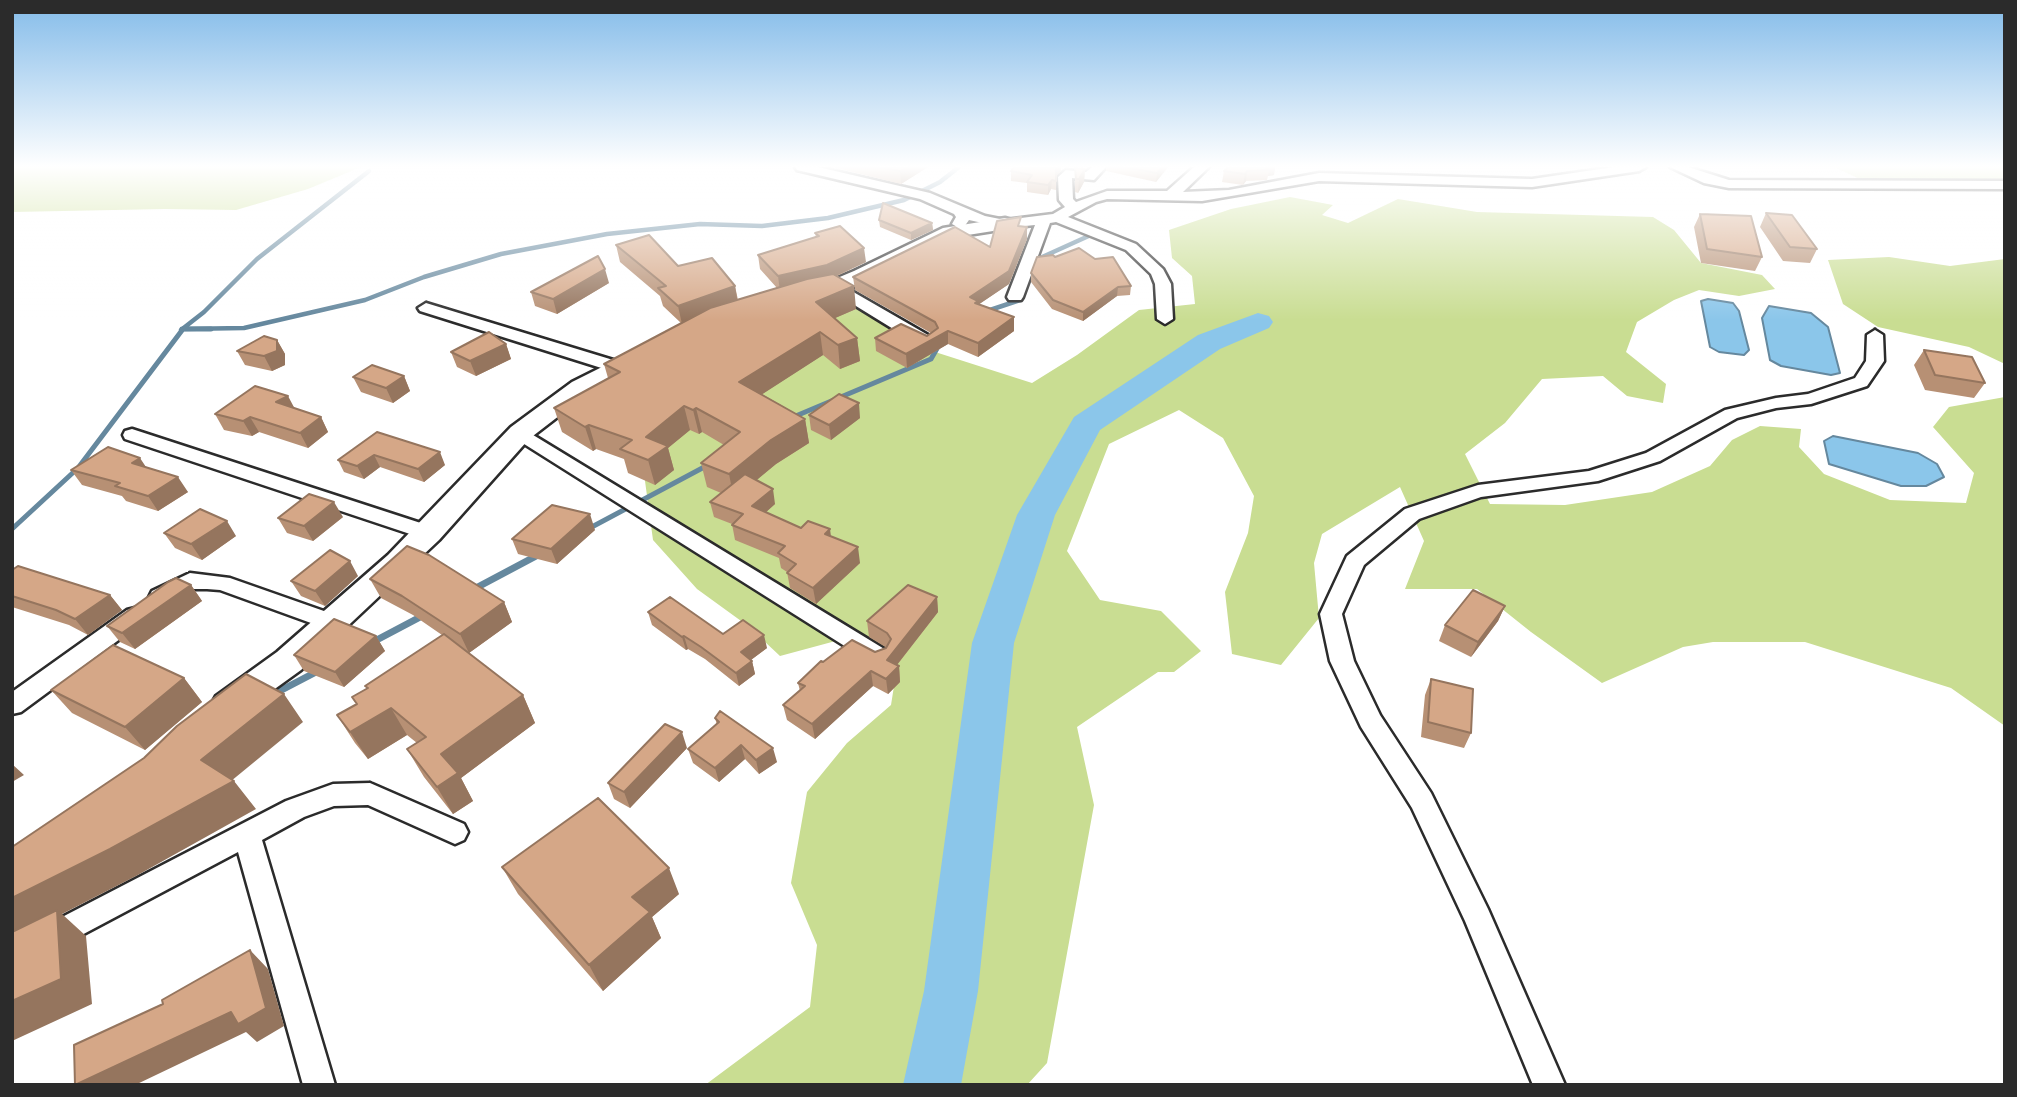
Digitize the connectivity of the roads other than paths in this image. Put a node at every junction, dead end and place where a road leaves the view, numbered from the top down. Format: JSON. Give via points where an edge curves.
{"nodes":[{"id":1,"x":950,"y":218,"type":"edge"},
{"id":2,"x":1053,"y":218,"type":"edge"},
{"id":3,"x":1050,"y":220,"type":"junction"},
{"id":4,"x":955,"y":222,"type":"junction"},
{"id":5,"x":1005,"y":224,"type":"joint"},
{"id":6,"x":836,"y":287,"type":"junction"},
{"id":7,"x":793,"y":297,"type":"edge"},
{"id":8,"x":1015,"y":297,"type":"dead end"},
{"id":9,"x":426,"y":308,"type":"dead end"},
{"id":10,"x":1165,"y":319,"type":"dead end"},
{"id":11,"x":1875,"y":335,"type":"dead end"},
{"id":12,"x":928,"y":342,"type":"edge"},
{"id":13,"x":660,"y":345,"type":"edge"},
{"id":14,"x":617,"y":366,"type":"junction"},
{"id":15,"x":520,"y":433,"type":"junction"},
{"id":16,"x":132,"y":435,"type":"dead end"},
{"id":17,"x":429,"y":533,"type":"junction"},
{"id":18,"x":333,"y":622,"type":"junction"},
{"id":19,"x":878,"y":656,"type":"edge"},
{"id":20,"x":12,"y":705,"type":"edge"},
{"id":21,"x":199,"y":728,"type":"edge"},
{"id":22,"x":454,"y":832,"type":"dead end"},
{"id":23,"x":247,"y":835,"type":"junction"},
{"id":24,"x":12,"y":958,"type":"edge"},
{"id":25,"x":319,"y":1085,"type":"edge"},
{"id":26,"x":1549,"y":1085,"type":"edge"}],
"edges":[{"from":1,"to":4,"type":"street"},
{"from":2,"to":3,"type":"street"},
{"from":3,"to":5,"type":"street"},
{"from":3,"to":8,"type":"street"},
{"from":3,"to":10,"type":"street","via":[[1116,240],[1150,262],[1163,284]]},
{"from":4,"to":5,"type":"street"},
{"from":4,"to":6,"type":"street"},
{"from":6,"to":7,"type":"street"},
{"from":6,"to":12,"type":"street"},
{"from":9,"to":14,"type":"street"},
{"from":11,"to":26,"type":"street","via":[[1875,361],[1861,382],[1811,398],[1731,414],[1653,457],[1591,477],[1478,491],[1412,514],[1355,561],[1331,614],[1342,661],[1370,720],[1422,801]]},
{"from":13,"to":14,"type":"street"},
{"from":14,"to":15,"type":"street","via":[[555,404]]},
{"from":15,"to":17,"type":"street"},
{"from":15,"to":19,"type":"street"},
{"from":16,"to":17,"type":"street"},
{"from":17,"to":18,"type":"street"},
{"from":18,"to":20,"type":"street","via":[[222,583],[190,581],[170,590]]},
{"from":18,"to":21,"type":"street"},
{"from":22,"to":23,"type":"street","via":[[370,794],[332,795]]},
{"from":23,"to":24,"type":"street"},
{"from":23,"to":25,"type":"street"}]}
